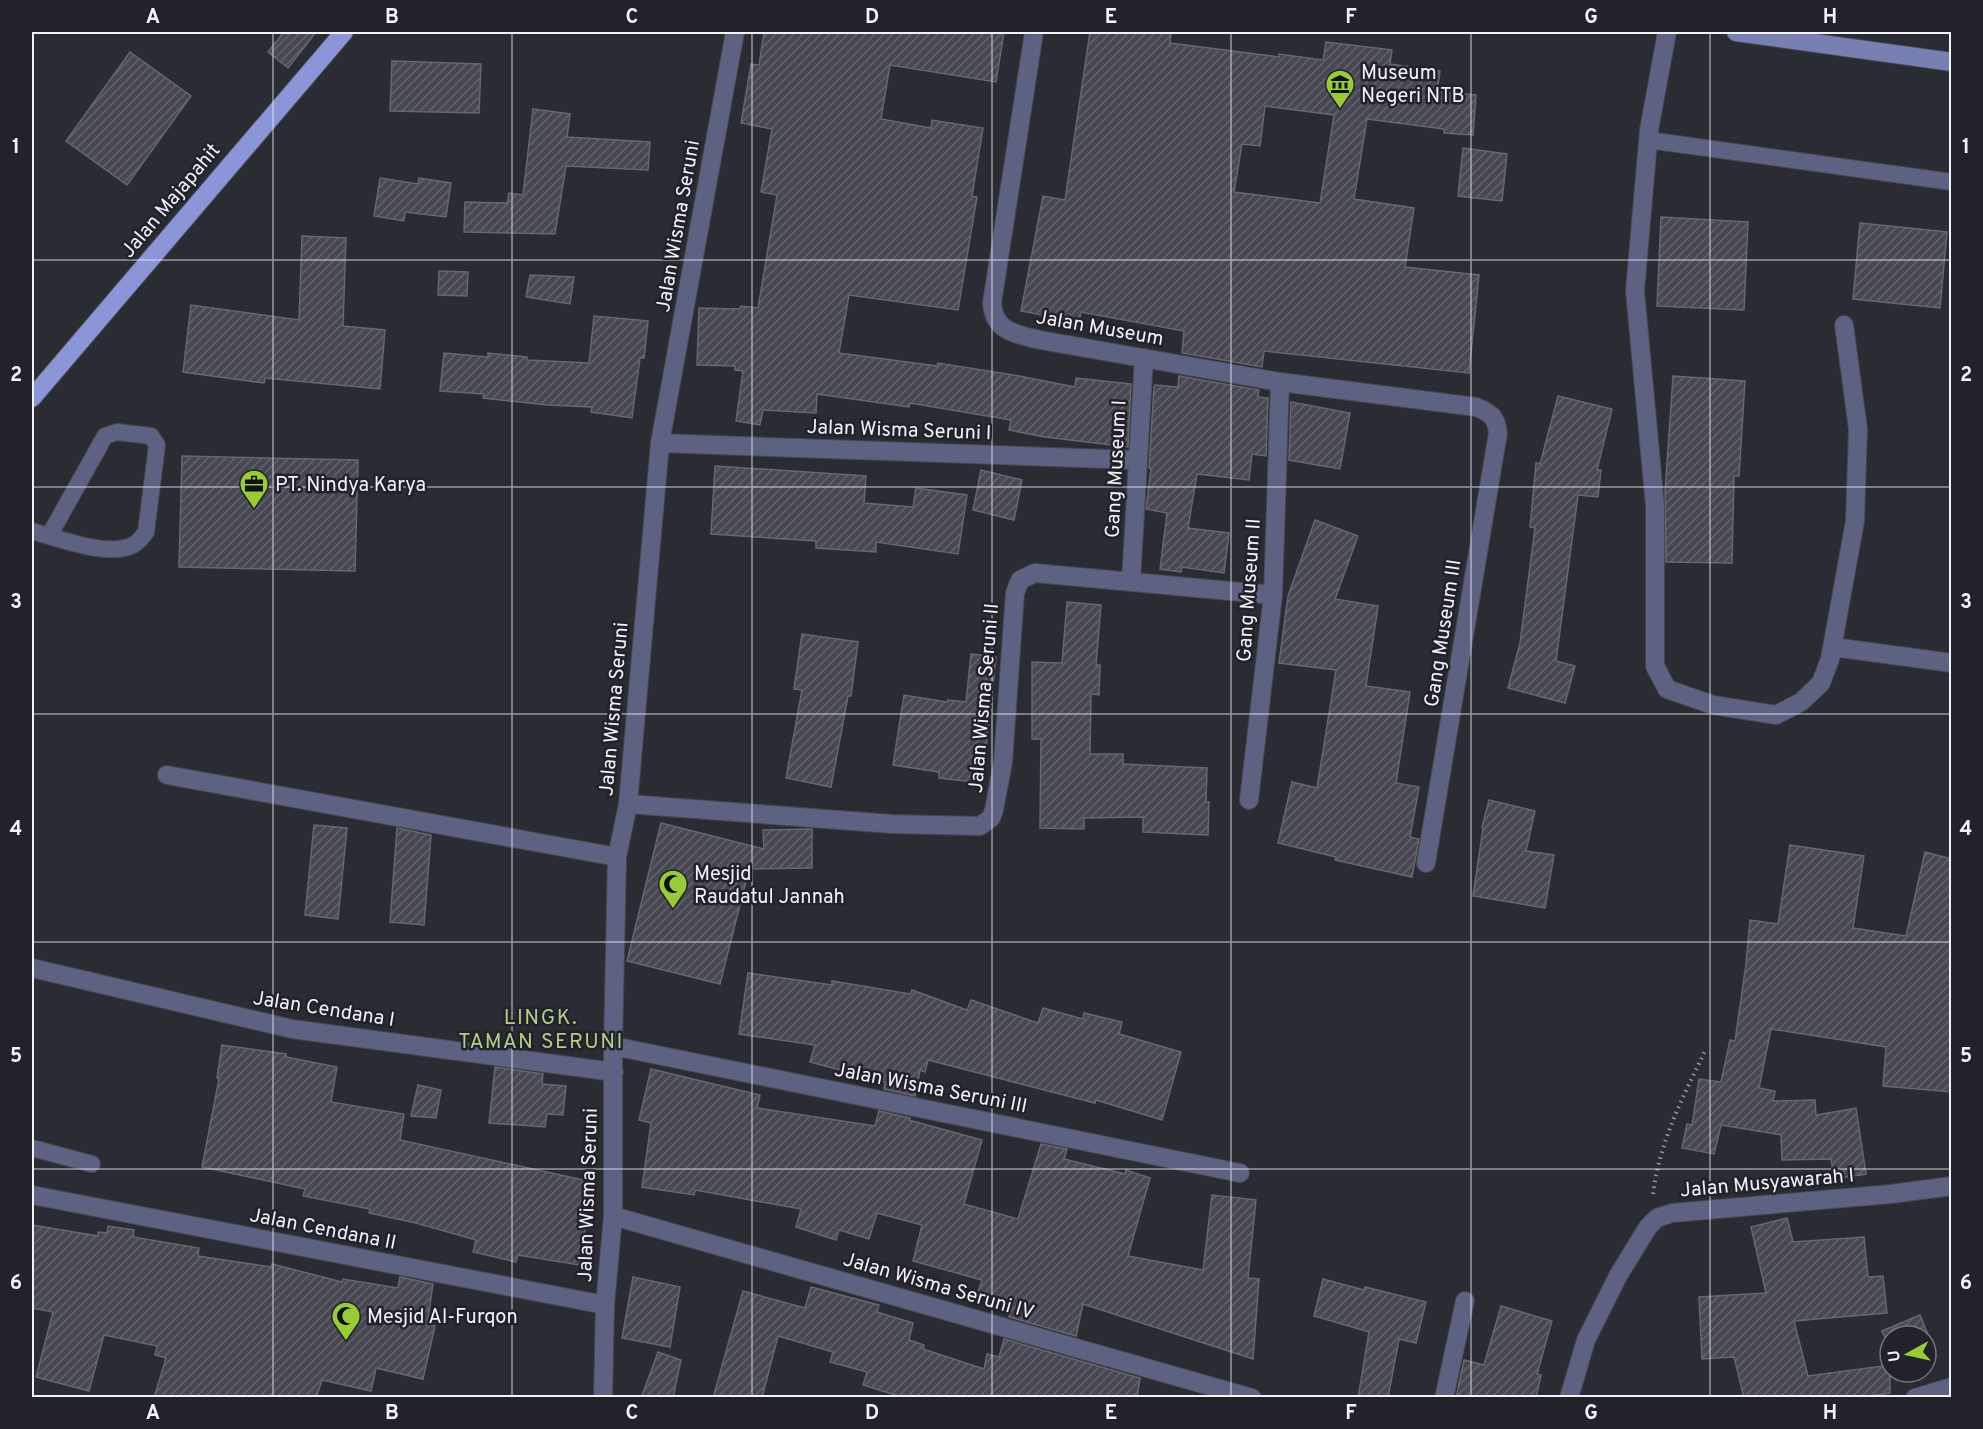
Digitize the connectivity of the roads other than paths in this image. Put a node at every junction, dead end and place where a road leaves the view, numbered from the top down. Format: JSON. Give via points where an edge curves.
{"nodes":[{"id":1,"x":344,"y":32,"type":"edge"},
{"id":2,"x":735,"y":32,"type":"edge"},
{"id":3,"x":1034,"y":32,"type":"edge"},
{"id":4,"x":1667,"y":32,"type":"edge"},
{"id":5,"x":1736,"y":32,"type":"edge"},
{"id":6,"x":1815,"y":37,"type":"edge"},
{"id":7,"x":1952,"y":62,"type":"edge"},
{"id":8,"x":1648,"y":140,"type":"junction"},
{"id":9,"x":1952,"y":182,"type":"edge"},
{"id":10,"x":1844,"y":325,"type":"dead end"},
{"id":11,"x":1144,"y":358,"type":"junction"},
{"id":12,"x":1280,"y":382,"type":"junction"},
{"id":13,"x":32,"y":398,"type":"edge"},
{"id":14,"x":1491,"y":412,"type":"joint"},
{"id":15,"x":660,"y":443,"type":"junction"},
{"id":16,"x":1137,"y":459,"type":"junction"},
{"id":17,"x":32,"y":531,"type":"edge"},
{"id":18,"x":49,"y":536,"type":"junction"},
{"id":19,"x":1131,"y":581,"type":"junction"},
{"id":20,"x":1273,"y":595,"type":"junction"},
{"id":21,"x":1833,"y":647,"type":"junction"},
{"id":22,"x":1952,"y":663,"type":"edge"},
{"id":23,"x":167,"y":775,"type":"dead end"},
{"id":24,"x":1249,"y":800,"type":"dead end"},
{"id":25,"x":628,"y":804,"type":"junction"},
{"id":26,"x":617,"y":857,"type":"junction"},
{"id":27,"x":1426,"y":863,"type":"dead end"},
{"id":28,"x":32,"y":968,"type":"edge"},
{"id":29,"x":613,"y":1046,"type":"junction"},
{"id":30,"x":614,"y":1072,"type":"junction"},
{"id":31,"x":32,"y":1148,"type":"edge"},
{"id":32,"x":92,"y":1164,"type":"dead end"},
{"id":33,"x":1240,"y":1173,"type":"dead end"},
{"id":34,"x":1952,"y":1186,"type":"edge"},
{"id":35,"x":32,"y":1195,"type":"edge"},
{"id":36,"x":613,"y":1216,"type":"junction"},
{"id":37,"x":1466,"y":1301,"type":"dead end"},
{"id":38,"x":605,"y":1305,"type":"junction"},
{"id":39,"x":1952,"y":1387,"type":"edge"},
{"id":40,"x":603,"y":1398,"type":"edge"},
{"id":41,"x":1252,"y":1398,"type":"edge"},
{"id":42,"x":1444,"y":1398,"type":"edge"},
{"id":43,"x":1569,"y":1398,"type":"edge"},
{"id":44,"x":1915,"y":1398,"type":"edge"}],
"edges":[{"from":1,"to":13,"type":"main road","name":"Jalan Majapahit"},
{"from":2,"to":15,"type":"street","name":"Jalan Wisma Seruni"},
{"from":3,"to":11,"type":"street","name":"Jalan Museum","via":[[993,316],[1012,333]]},
{"from":4,"to":8,"type":"street"},
{"from":5,"to":6,"type":"main road"},
{"from":6,"to":7,"type":"main road"},
{"from":8,"to":9,"type":"lane"},
{"from":8,"to":21,"type":"street","via":[[1635,291],[1654,506],[1655,666],[1667,689],[1713,705],[1776,715],[1801,702],[1821,683]]},
{"from":10,"to":21,"type":"street","via":[[1858,429],[1855,521]]},
{"from":11,"to":12,"type":"street","name":"Jalan Museum"},
{"from":11,"to":16,"type":"street","name":"Gang Museum I"},
{"from":12,"to":14,"type":"street","name":"Jalan Museum"},
{"from":12,"to":20,"type":"street","name":"Gang Museum II"},
{"from":14,"to":27,"type":"street","name":"Gang Museum III","via":[[1498,433]]},
{"from":15,"to":16,"type":"street","name":"Jalan Wisma Seruni I"},
{"from":15,"to":25,"type":"street","name":"Jalan Wisma Seruni"},
{"from":16,"to":19,"type":"street","name":"Gang Museum I"},
{"from":17,"to":18,"type":"lane"},
{"from":18,"to":18,"type":"lane","via":[[113,549],[132,546],[140,540],[146,532],[154,439],[117,432],[105,436]]},
{"from":19,"to":20,"type":"street","name":"Jalan Wisma Seruni II"},
{"from":19,"to":25,"type":"street","name":"Jalan Wisma Seruni II","via":[[1035,573],[1020,580],[1015,592],[1003,762],[994,810],[991,818],[980,826],[892,824]]},
{"from":20,"to":24,"type":"street","name":"Gang Museum II"},
{"from":21,"to":22,"type":"street"},
{"from":23,"to":26,"type":"street"},
{"from":25,"to":26,"type":"street","name":"Jalan Wisma Seruni"},
{"from":26,"to":29,"type":"street","name":"Jalan Wisma Seruni"},
{"from":28,"to":30,"type":"street","name":"Jalan Cendana I","via":[[292,1029]]},
{"from":29,"to":30,"type":"street","name":"Jalan Wisma Seruni"},
{"from":29,"to":33,"type":"street","name":"Jalan Wisma Seruni III"},
{"from":30,"to":36,"type":"street","name":"Jalan Wisma Seruni"},
{"from":31,"to":32,"type":"lane"},
{"from":34,"to":43,"type":"street","name":"Jalan Musyawarah I","via":[[1672,1213],[1657,1218],[1618,1276],[1586,1340]]},
{"from":35,"to":38,"type":"street","name":"Jalan Cendana II"},
{"from":36,"to":38,"type":"street","name":"Jalan Wisma Seruni"},
{"from":36,"to":41,"type":"street","name":"Jalan Wisma Seruni IV"},
{"from":37,"to":42,"type":"street"},
{"from":38,"to":40,"type":"street","name":"Jalan Wisma Seruni"},
{"from":39,"to":44,"type":"street"}]}
